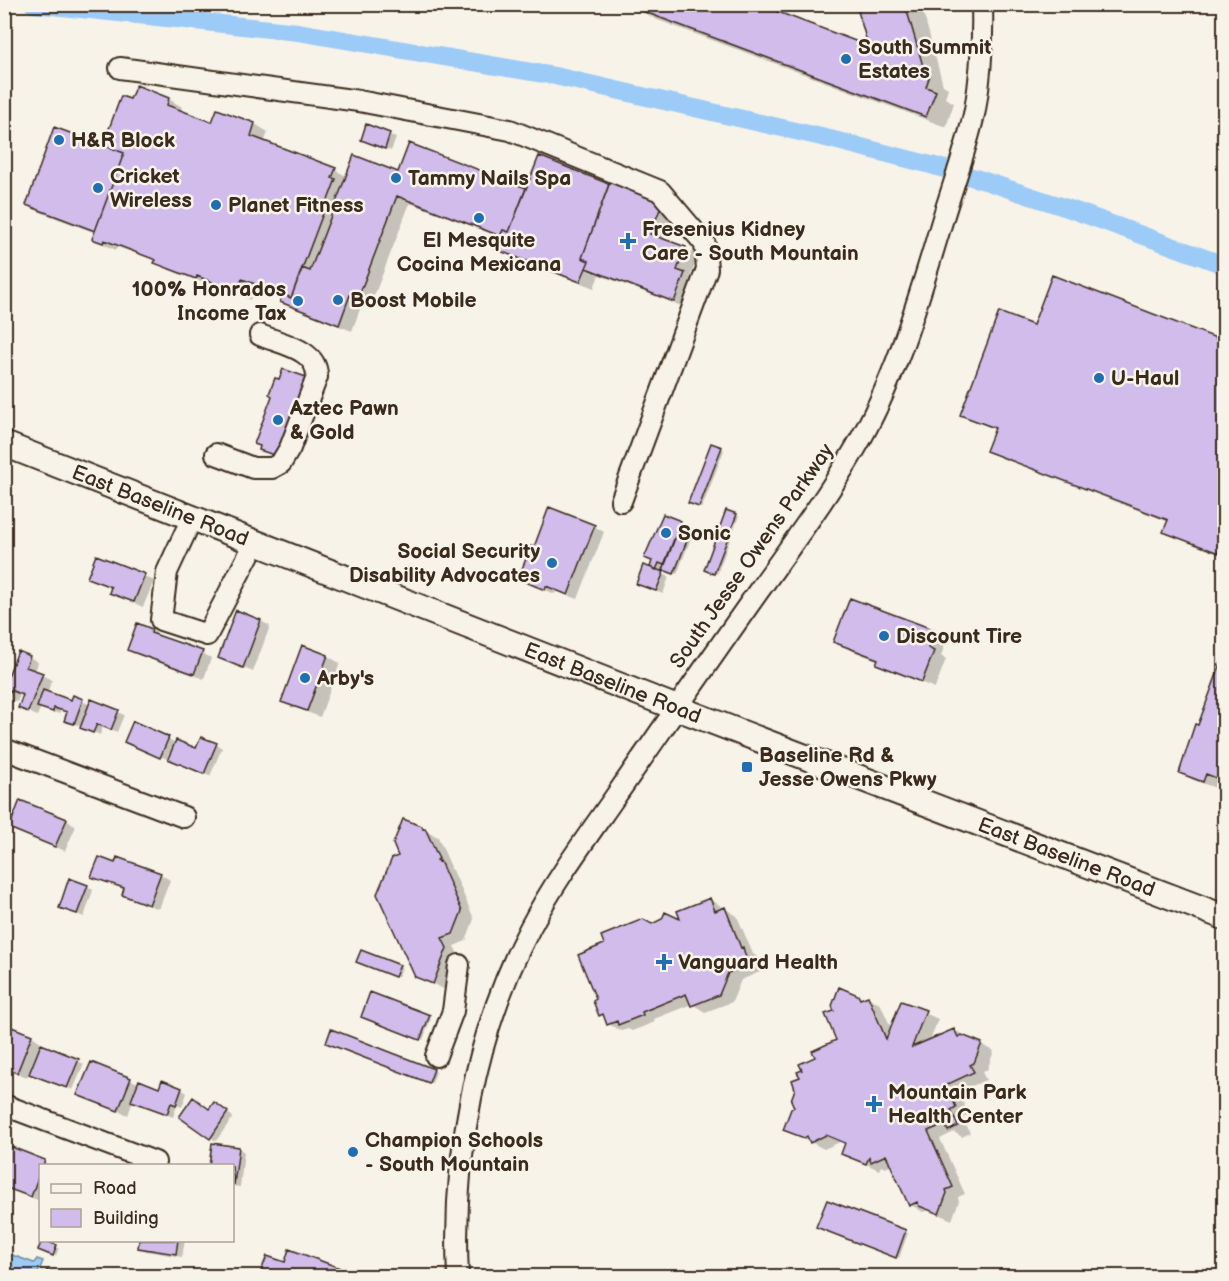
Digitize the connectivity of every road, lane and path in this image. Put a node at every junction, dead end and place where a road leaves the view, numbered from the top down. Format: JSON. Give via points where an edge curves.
{"nodes":[{"id":1,"x":982,"y":4,"type":"edge"},
{"id":2,"x":120,"y":68,"type":"dead end"},
{"id":3,"x":260,"y":335,"type":"dead end"},
{"id":4,"x":4,"y":444,"type":"edge"},
{"id":5,"x":216,"y":454,"type":"dead end"},
{"id":6,"x":621,"y":501,"type":"dead end"},
{"id":7,"x":192,"y":518,"type":"junction"},
{"id":8,"x":255,"y":543,"type":"junction"},
{"id":9,"x":676,"y":708,"type":"junction"},
{"id":10,"x":4,"y":749,"type":"edge"},
{"id":11,"x":184,"y":817,"type":"dead end"},
{"id":12,"x":1224,"y":917,"type":"edge"},
{"id":13,"x":459,"y":965,"type":"dead end"},
{"id":14,"x":436,"y":1056,"type":"dead end"},
{"id":15,"x":4,"y":1105,"type":"edge"},
{"id":16,"x":156,"y":1162,"type":"dead end"},
{"id":17,"x":458,"y":1276,"type":"edge"}],
"edges":[{"from":1,"to":9,"type":"street","name":"South Jesse Owens Parkway","via":[[979,83],[966,144],[903,348],[858,445]]},
{"from":2,"to":6,"type":"street","via":[[359,101],[510,130],[660,191],[705,244],[707,269]]},
{"from":3,"to":5,"type":"street","via":[[308,354],[317,368],[317,377],[281,463],[272,468],[254,468]]},
{"from":4,"to":7,"type":"main road","name":"East Baseline Road"},
{"from":7,"to":8,"type":"main road","name":"East Baseline Road"},
{"from":7,"to":8,"type":"street","via":[[167,572],[161,620],[207,635]]},
{"from":8,"to":9,"type":"main road","name":"East Baseline Road"},
{"from":9,"to":12,"type":"main road","name":"East Baseline Road"},
{"from":9,"to":17,"type":"street","name":"South Jesse Owens Parkway","via":[[546,899],[495,1009],[476,1078],[463,1149]]},
{"from":10,"to":11,"type":"street"},
{"from":13,"to":14,"type":"street","via":[[453,1011]]},
{"from":15,"to":16,"type":"street"}]}
